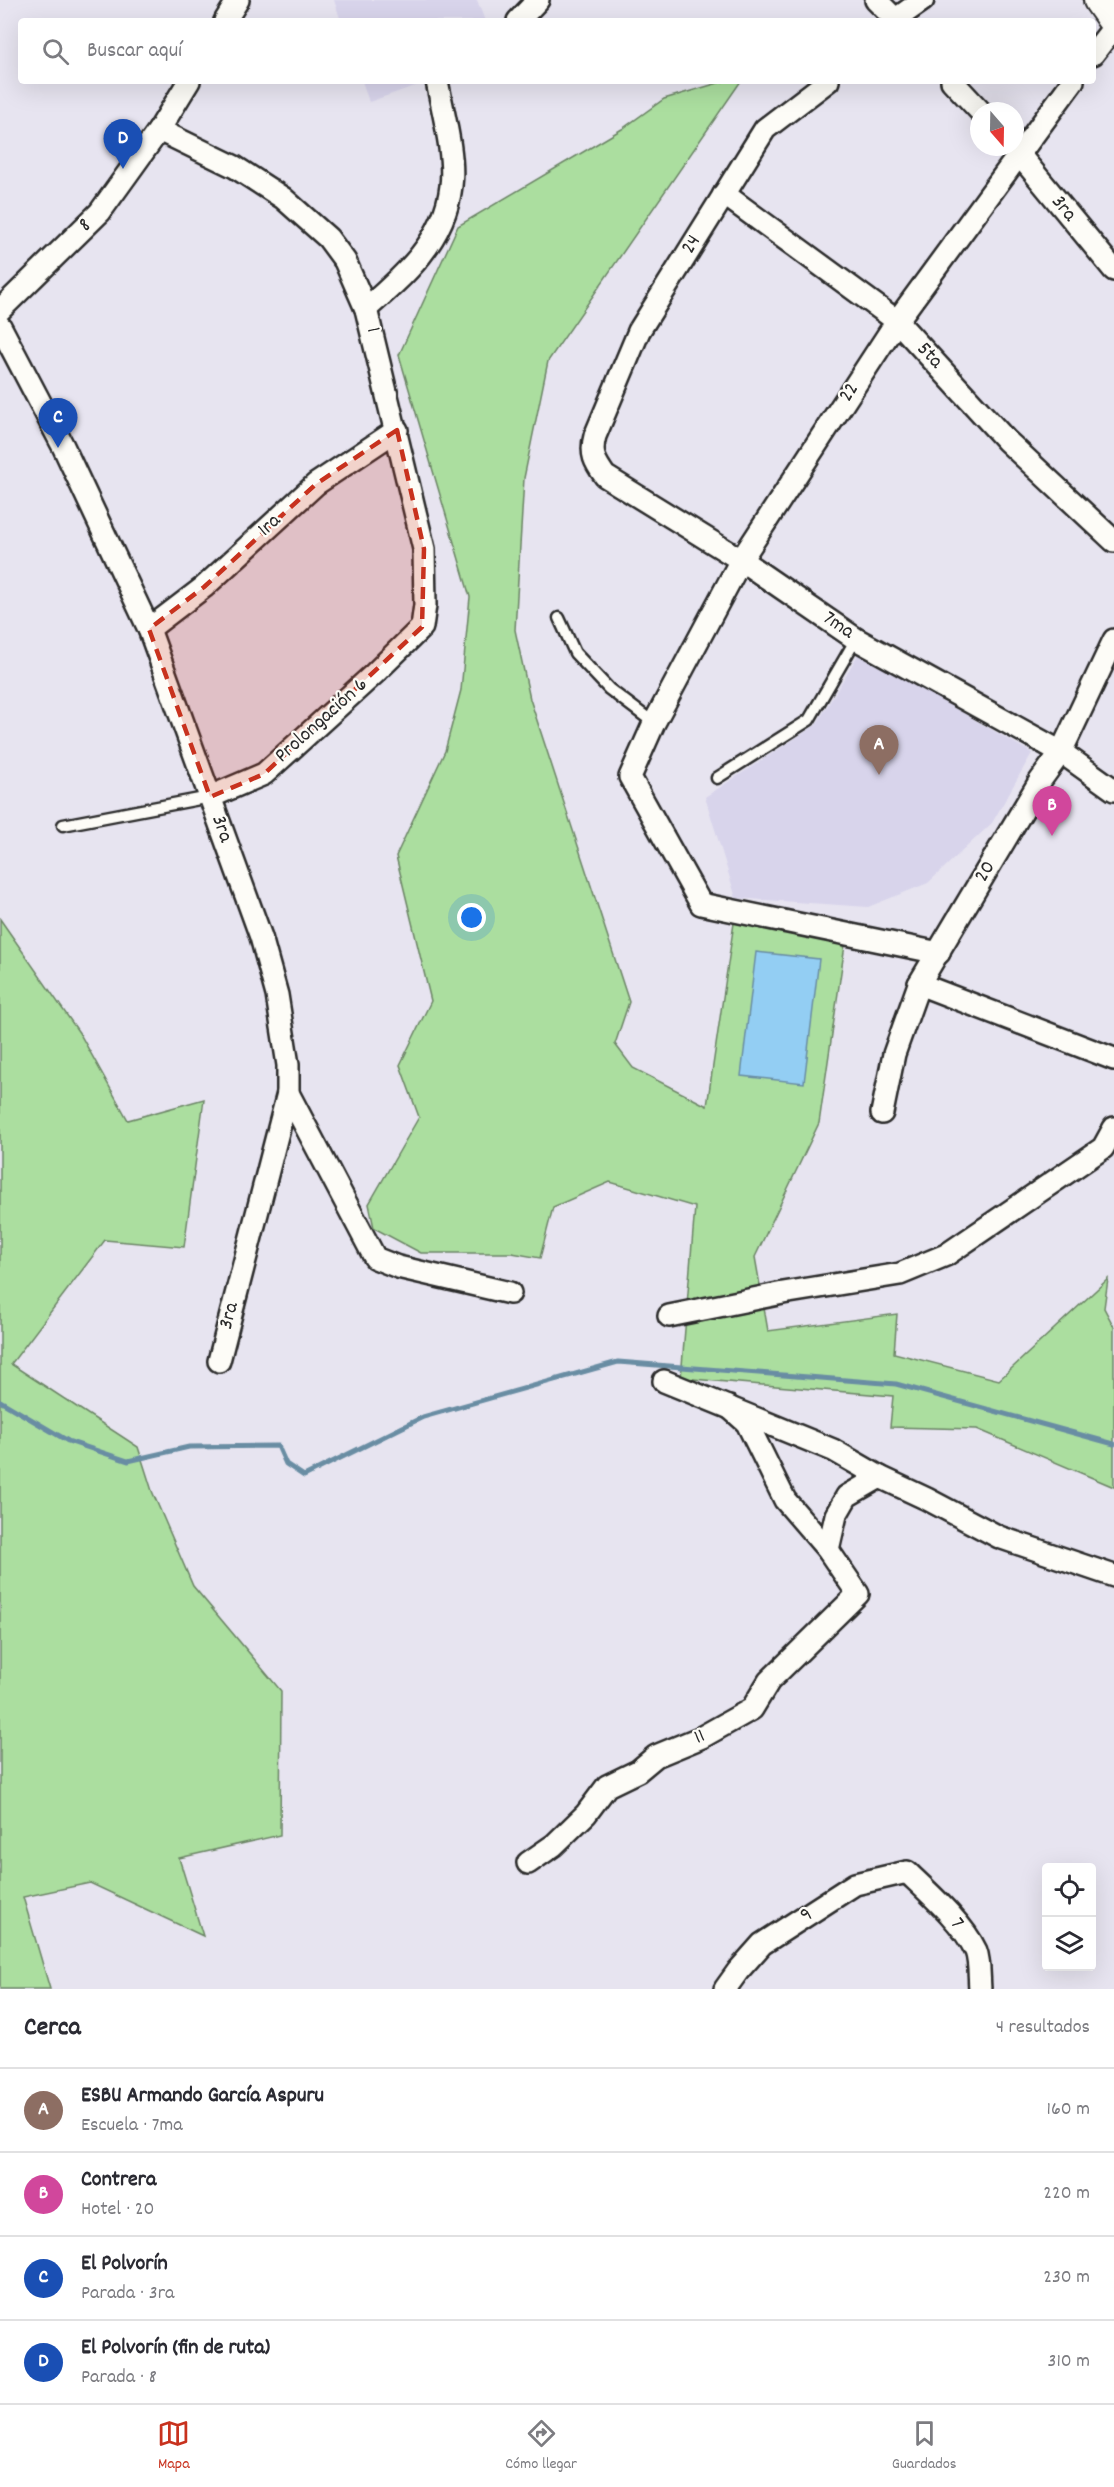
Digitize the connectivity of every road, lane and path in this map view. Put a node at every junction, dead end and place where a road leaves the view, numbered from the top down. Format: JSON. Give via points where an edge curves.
{"nodes":[{"id":1,"x":238,"y":0,"type":"edge"},
{"id":2,"x":538,"y":0,"type":"edge"},
{"id":3,"x":876,"y":0,"type":"edge"},
{"id":4,"x":923,"y":0,"type":"edge"},
{"id":5,"x":1100,"y":0,"type":"edge"},
{"id":6,"x":227,"y":18,"type":"edge"},
{"id":7,"x":521,"y":18,"type":"edge"},
{"id":8,"x":893,"y":18,"type":"edge"},
{"id":9,"x":898,"y":18,"type":"edge"},
{"id":10,"x":1114,"y":20,"type":"edge"},
{"id":11,"x":1114,"y":27,"type":"edge"},
{"id":12,"x":1096,"y":50,"type":"edge"},
{"id":13,"x":187,"y":84,"type":"edge"},
{"id":14,"x":438,"y":84,"type":"edge"},
{"id":15,"x":824,"y":84,"type":"edge"},
{"id":16,"x":955,"y":84,"type":"edge"},
{"id":17,"x":1071,"y":84,"type":"edge"},
{"id":18,"x":972,"y":102,"type":"edge"},
{"id":19,"x":159,"y":130,"type":"junction"},
{"id":20,"x":1024,"y":140,"type":"edge"},
{"id":21,"x":1012,"y":156,"type":"edge"},
{"id":22,"x":1021,"y":156,"type":"edge"},
{"id":23,"x":724,"y":194,"type":"junction"},
{"id":24,"x":1114,"y":270,"type":"edge"},
{"id":25,"x":366,"y":309,"type":"junction"},
{"id":26,"x":0,"y":310,"type":"edge"},
{"id":27,"x":897,"y":321,"type":"junction"},
{"id":28,"x":0,"y":326,"type":"edge"},
{"id":29,"x":397,"y":430,"type":"junction"},
{"id":30,"x":595,"y":436,"type":"joint"},
{"id":31,"x":1114,"y":541,"type":"edge"},
{"id":32,"x":741,"y":561,"type":"junction"},
{"id":33,"x":559,"y":618,"type":"dead end"},
{"id":34,"x":422,"y":627,"type":"joint"},
{"id":35,"x":149,"y":629,"type":"junction"},
{"id":36,"x":856,"y":639,"type":"junction"},
{"id":37,"x":1114,"y":640,"type":"edge"},
{"id":38,"x":654,"y":723,"type":"junction"},
{"id":39,"x":1061,"y":752,"type":"junction"},
{"id":40,"x":717,"y":778,"type":"dead end"},
{"id":41,"x":1114,"y":790,"type":"edge"},
{"id":42,"x":210,"y":797,"type":"junction"},
{"id":43,"x":63,"y":825,"type":"dead end"},
{"id":44,"x":939,"y":953,"type":"junction"},
{"id":45,"x":919,"y":984,"type":"junction"},
{"id":46,"x":1114,"y":1059,"type":"edge"},
{"id":47,"x":288,"y":1094,"type":"junction"},
{"id":48,"x":882,"y":1113,"type":"dead end"},
{"id":49,"x":1114,"y":1128,"type":"edge"},
{"id":50,"x":1109,"y":1154,"type":"edge"},
{"id":51,"x":510,"y":1293,"type":"dead end"},
{"id":52,"x":669,"y":1316,"type":"dead end"},
{"id":53,"x":219,"y":1361,"type":"dead end"},
{"id":54,"x":664,"y":1380,"type":"dead end"},
{"id":55,"x":729,"y":1407,"type":"junction"},
{"id":56,"x":880,"y":1477,"type":"junction"},
{"id":57,"x":828,"y":1550,"type":"junction"},
{"id":58,"x":1114,"y":1576,"type":"edge"},
{"id":59,"x":528,"y":1863,"type":"dead end"},
{"id":60,"x":907,"y":1872,"type":"joint"},
{"id":61,"x":725,"y":1989,"type":"edge"},
{"id":62,"x":980,"y":1989,"type":"edge"}],
"edges":[{"from":1,"to":6,"type":"street"},
{"from":2,"to":7,"type":"street"},
{"from":3,"to":8,"type":"street"},
{"from":4,"to":9,"type":"street"},
{"from":5,"to":10,"type":"street"},
{"from":11,"to":12,"type":"street"},
{"from":13,"to":19,"type":"street","name":"8"},
{"from":14,"to":25,"type":"street","via":[[452,185],[445,214],[435,236],[416,261]]},
{"from":15,"to":23,"type":"street","name":"24","via":[[765,129]]},
{"from":16,"to":18,"type":"street"},
{"from":17,"to":20,"type":"street","name":"22"},
{"from":19,"to":25,"type":"street","name":"1","via":[[235,167],[309,219],[345,261]]},
{"from":19,"to":26,"type":"street","name":"8","via":[[100,212]]},
{"from":21,"to":27,"type":"street","name":"22"},
{"from":22,"to":24,"type":"street","name":"3ra"},
{"from":23,"to":27,"type":"street","name":"5ta"},
{"from":23,"to":30,"type":"street","name":"24","via":[[639,331]]},
{"from":25,"to":29,"type":"street","name":"1"},
{"from":27,"to":31,"type":"street","name":"5ta","via":[[1006,440]]},
{"from":27,"to":32,"type":"street","name":"22"},
{"from":28,"to":35,"type":"street","name":"3ra","via":[[63,446]]},
{"from":29,"to":34,"type":"street","name":"1","via":[[424,549]]},
{"from":29,"to":35,"type":"street","name":"1ra","via":[[316,484],[204,587]]},
{"from":30,"to":32,"type":"street","name":"7ma","via":[[593,458],[605,476]]},
{"from":32,"to":36,"type":"street","name":"7ma"},
{"from":32,"to":38,"type":"street","name":"22"},
{"from":33,"to":38,"type":"lane","via":[[575,653],[609,689]]},
{"from":34,"to":42,"type":"street","name":"Prolongación 6","via":[[264,774]]},
{"from":35,"to":42,"type":"street","name":"3ra"},
{"from":36,"to":39,"type":"street","name":"7ma"},
{"from":36,"to":40,"type":"lane","via":[[809,720]]},
{"from":37,"to":39,"type":"street","name":"20"},
{"from":38,"to":44,"type":"street","name":"22","via":[[630,777],[701,904]]},
{"from":39,"to":41,"type":"street","name":"7ma"},
{"from":39,"to":44,"type":"street","name":"20"},
{"from":42,"to":43,"type":"lane"},
{"from":42,"to":47,"type":"street","name":"3ra","via":[[261,937],[277,995],[288,1065]]},
{"from":44,"to":45,"type":"street","name":"20"},
{"from":45,"to":46,"type":"street"},
{"from":45,"to":48,"type":"street","name":"20","via":[[894,1054]]},
{"from":47,"to":51,"type":"street","via":[[375,1258]]},
{"from":47,"to":53,"type":"street","name":"3ra"},
{"from":49,"to":50,"type":"street"},
{"from":50,"to":52,"type":"street","via":[[946,1255],[900,1274]]},
{"from":54,"to":55,"type":"street"},
{"from":55,"to":56,"type":"street","via":[[833,1450]]},
{"from":55,"to":57,"type":"street","via":[[747,1424],[784,1500]]},
{"from":56,"to":57,"type":"street","via":[[847,1496],[836,1515]]},
{"from":56,"to":58,"type":"street","via":[[999,1537]]},
{"from":57,"to":59,"type":"street","name":"11","via":[[858,1594],[769,1681],[752,1708],[702,1737],[656,1756],[638,1771],[607,1786],[586,1814],[554,1845]]},
{"from":60,"to":61,"type":"street","name":"9","via":[[855,1884],[762,1944]]},
{"from":60,"to":62,"type":"street","name":"7","via":[[932,1894],[976,1952]]}]}
